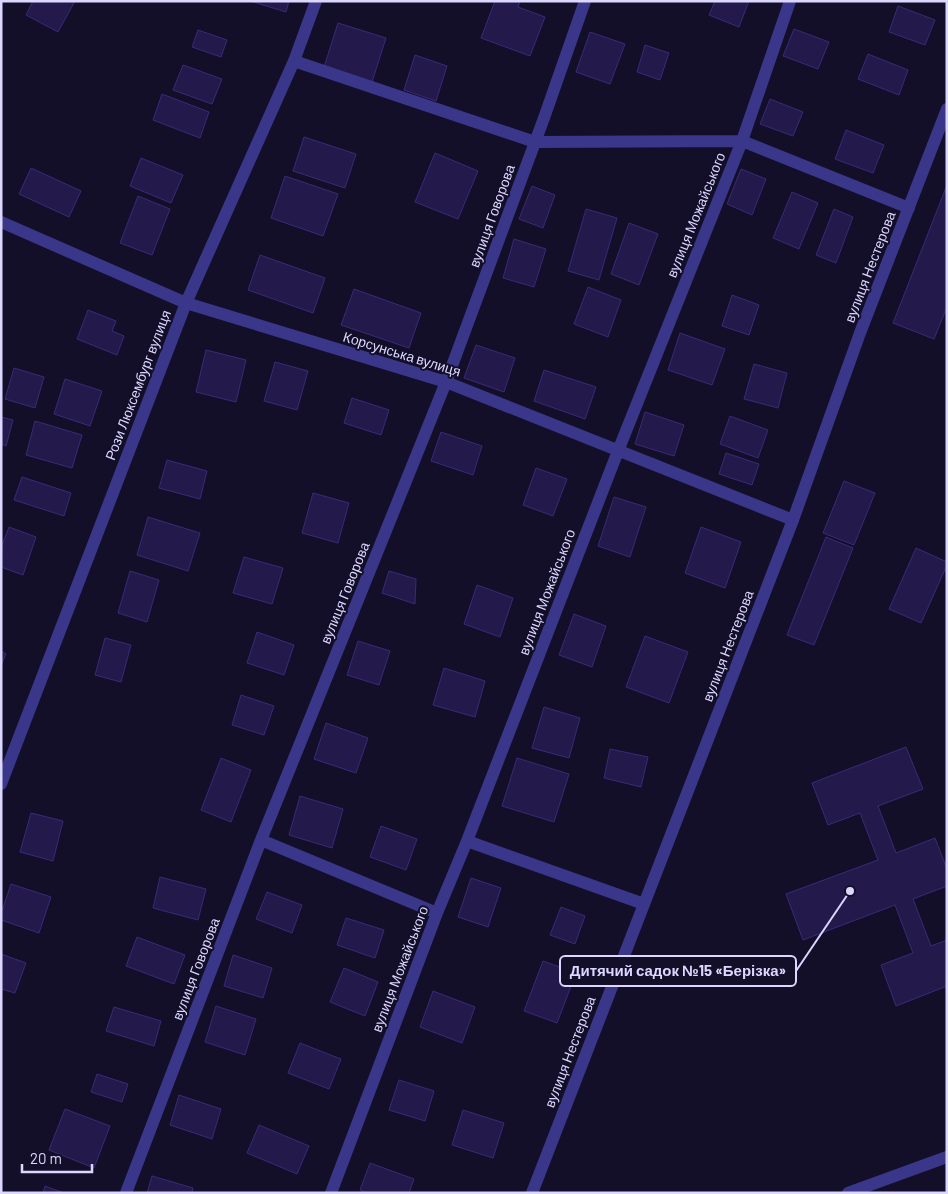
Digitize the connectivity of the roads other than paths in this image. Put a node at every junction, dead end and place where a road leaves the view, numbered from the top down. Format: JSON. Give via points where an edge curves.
{"nodes":[{"id":1,"x":316,"y":1,"type":"edge"},
{"id":2,"x":585,"y":1,"type":"edge"},
{"id":3,"x":790,"y":1,"type":"edge"},
{"id":4,"x":294,"y":61,"type":"junction"},
{"id":5,"x":947,"y":109,"type":"edge"},
{"id":6,"x":742,"y":141,"type":"junction"},
{"id":7,"x":535,"y":142,"type":"junction"},
{"id":8,"x":909,"y":208,"type":"junction"},
{"id":9,"x":1,"y":222,"type":"edge"},
{"id":10,"x":186,"y":303,"type":"junction"},
{"id":11,"x":446,"y":382,"type":"junction"},
{"id":12,"x":618,"y":451,"type":"junction"},
{"id":13,"x":793,"y":520,"type":"junction"},
{"id":14,"x":1,"y":784,"type":"edge"},
{"id":15,"x":262,"y":840,"type":"junction"},
{"id":16,"x":467,"y":841,"type":"junction"},
{"id":17,"x":644,"y":904,"type":"junction"},
{"id":18,"x":437,"y":913,"type":"junction"},
{"id":19,"x":947,"y":1156,"type":"edge"},
{"id":20,"x":126,"y":1193,"type":"edge"},
{"id":21,"x":330,"y":1193,"type":"edge"},
{"id":22,"x":532,"y":1193,"type":"edge"},
{"id":23,"x":848,"y":1193,"type":"edge"}],
"edges":[{"from":1,"to":4,"type":"street","name":"Рози Люксембург вулиця"},
{"from":2,"to":7,"type":"street","name":"вулиця Говорова"},
{"from":3,"to":6,"type":"street","name":"вулиця Можайського"},
{"from":4,"to":7,"type":"street"},
{"from":4,"to":10,"type":"street","name":"Рози Люксембург вулиця"},
{"from":5,"to":8,"type":"street","name":"вулиця Нестерова"},
{"from":6,"to":7,"type":"street"},
{"from":6,"to":8,"type":"street"},
{"from":6,"to":12,"type":"street","name":"вулиця Можайського"},
{"from":7,"to":11,"type":"street","name":"вулиця Говорова"},
{"from":8,"to":13,"type":"street","name":"вулиця Нестерова"},
{"from":9,"to":10,"type":"street","name":"Корсунська вулиця"},
{"from":10,"to":11,"type":"street","name":"Корсунська вулиця"},
{"from":10,"to":14,"type":"street","name":"Рози Люксембург вулиця"},
{"from":11,"to":12,"type":"street","name":"Корсунська вулиця"},
{"from":11,"to":15,"type":"street","name":"вулиця Говорова"},
{"from":12,"to":13,"type":"street","name":"Корсунська вулиця"},
{"from":12,"to":16,"type":"street","name":"вулиця Можайського"},
{"from":13,"to":17,"type":"street","name":"вулиця Нестерова"},
{"from":15,"to":18,"type":"street"},
{"from":15,"to":20,"type":"street","name":"вулиця Говорова"},
{"from":16,"to":17,"type":"street"},
{"from":16,"to":18,"type":"street","name":"вулиця Можайського"},
{"from":17,"to":22,"type":"street","name":"вулиця Нестерова"},
{"from":18,"to":21,"type":"street","name":"вулиця Можайського"},
{"from":19,"to":23,"type":"street"}]}
